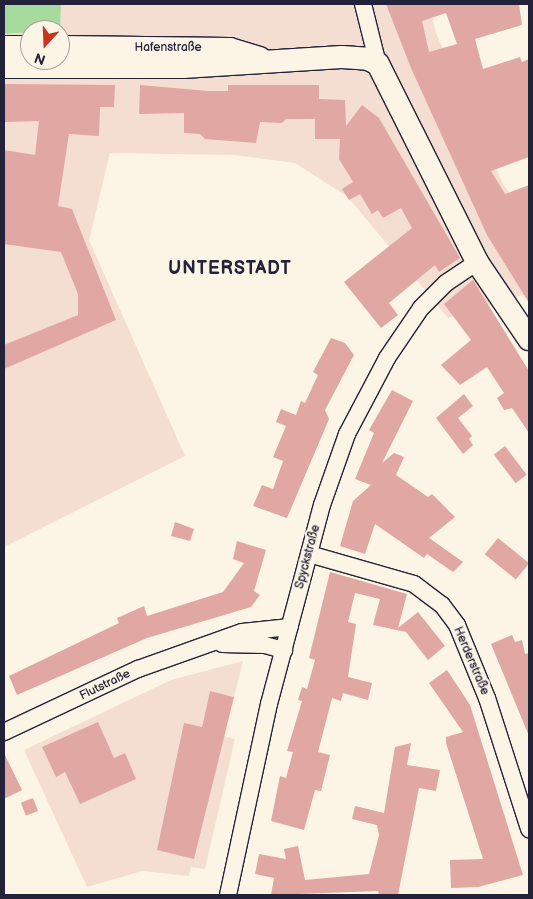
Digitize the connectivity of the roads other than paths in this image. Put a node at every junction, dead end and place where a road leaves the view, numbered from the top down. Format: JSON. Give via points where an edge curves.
{"nodes":[{"id":1,"x":362,"y":4,"type":"edge"},
{"id":2,"x":4,"y":47,"type":"edge"},
{"id":3,"x":20,"y":47,"type":"edge"},
{"id":4,"x":70,"y":48,"type":"edge"},
{"id":5,"x":273,"y":62,"type":"junction"},
{"id":6,"x":378,"y":64,"type":"junction"},
{"id":7,"x":4,"y":67,"type":"edge"},
{"id":8,"x":478,"y":262,"type":"junction"},
{"id":9,"x":527,"y":330,"type":"edge"},
{"id":10,"x":309,"y":554,"type":"junction"},
{"id":11,"x":290,"y":627,"type":"junction"},
{"id":12,"x":210,"y":645,"type":"junction"},
{"id":13,"x":284,"y":650,"type":"junction"},
{"id":14,"x":5,"y":726,"type":"edge"},
{"id":15,"x":529,"y":829,"type":"edge"},
{"id":16,"x":228,"y":895,"type":"edge"}],
"edges":[{"from":1,"to":6,"type":"street"},
{"from":2,"to":3,"type":"street"},
{"from":4,"to":5,"type":"street","name":"Hafenstraße","via":[[230,49]]},
{"from":5,"to":6,"type":"street","via":[[358,57]]},
{"from":5,"to":7,"type":"street","via":[[182,67]]},
{"from":6,"to":8,"type":"street"},
{"from":8,"to":9,"type":"street"},
{"from":8,"to":10,"type":"street","name":"Spyckstraße","via":[[446,283],[421,308],[386,358],[347,434]]},
{"from":10,"to":11,"type":"street","name":"Spyckstraße"},
{"from":10,"to":15,"type":"street","name":"Herderstraße","via":[[414,584],[442,605],[457,625],[487,698]]},
{"from":11,"to":12,"type":"street","name":"Flutstraße","via":[[242,632]]},
{"from":11,"to":13,"type":"street","name":"Spyckstraße"},
{"from":12,"to":13,"type":"street","name":"Flutstraße","via":[[248,644]]},
{"from":12,"to":14,"type":"street","name":"Flutstraße","via":[[138,669]]},
{"from":13,"to":16,"type":"street","name":"Spyckstraße","via":[[238,837]]}]}
